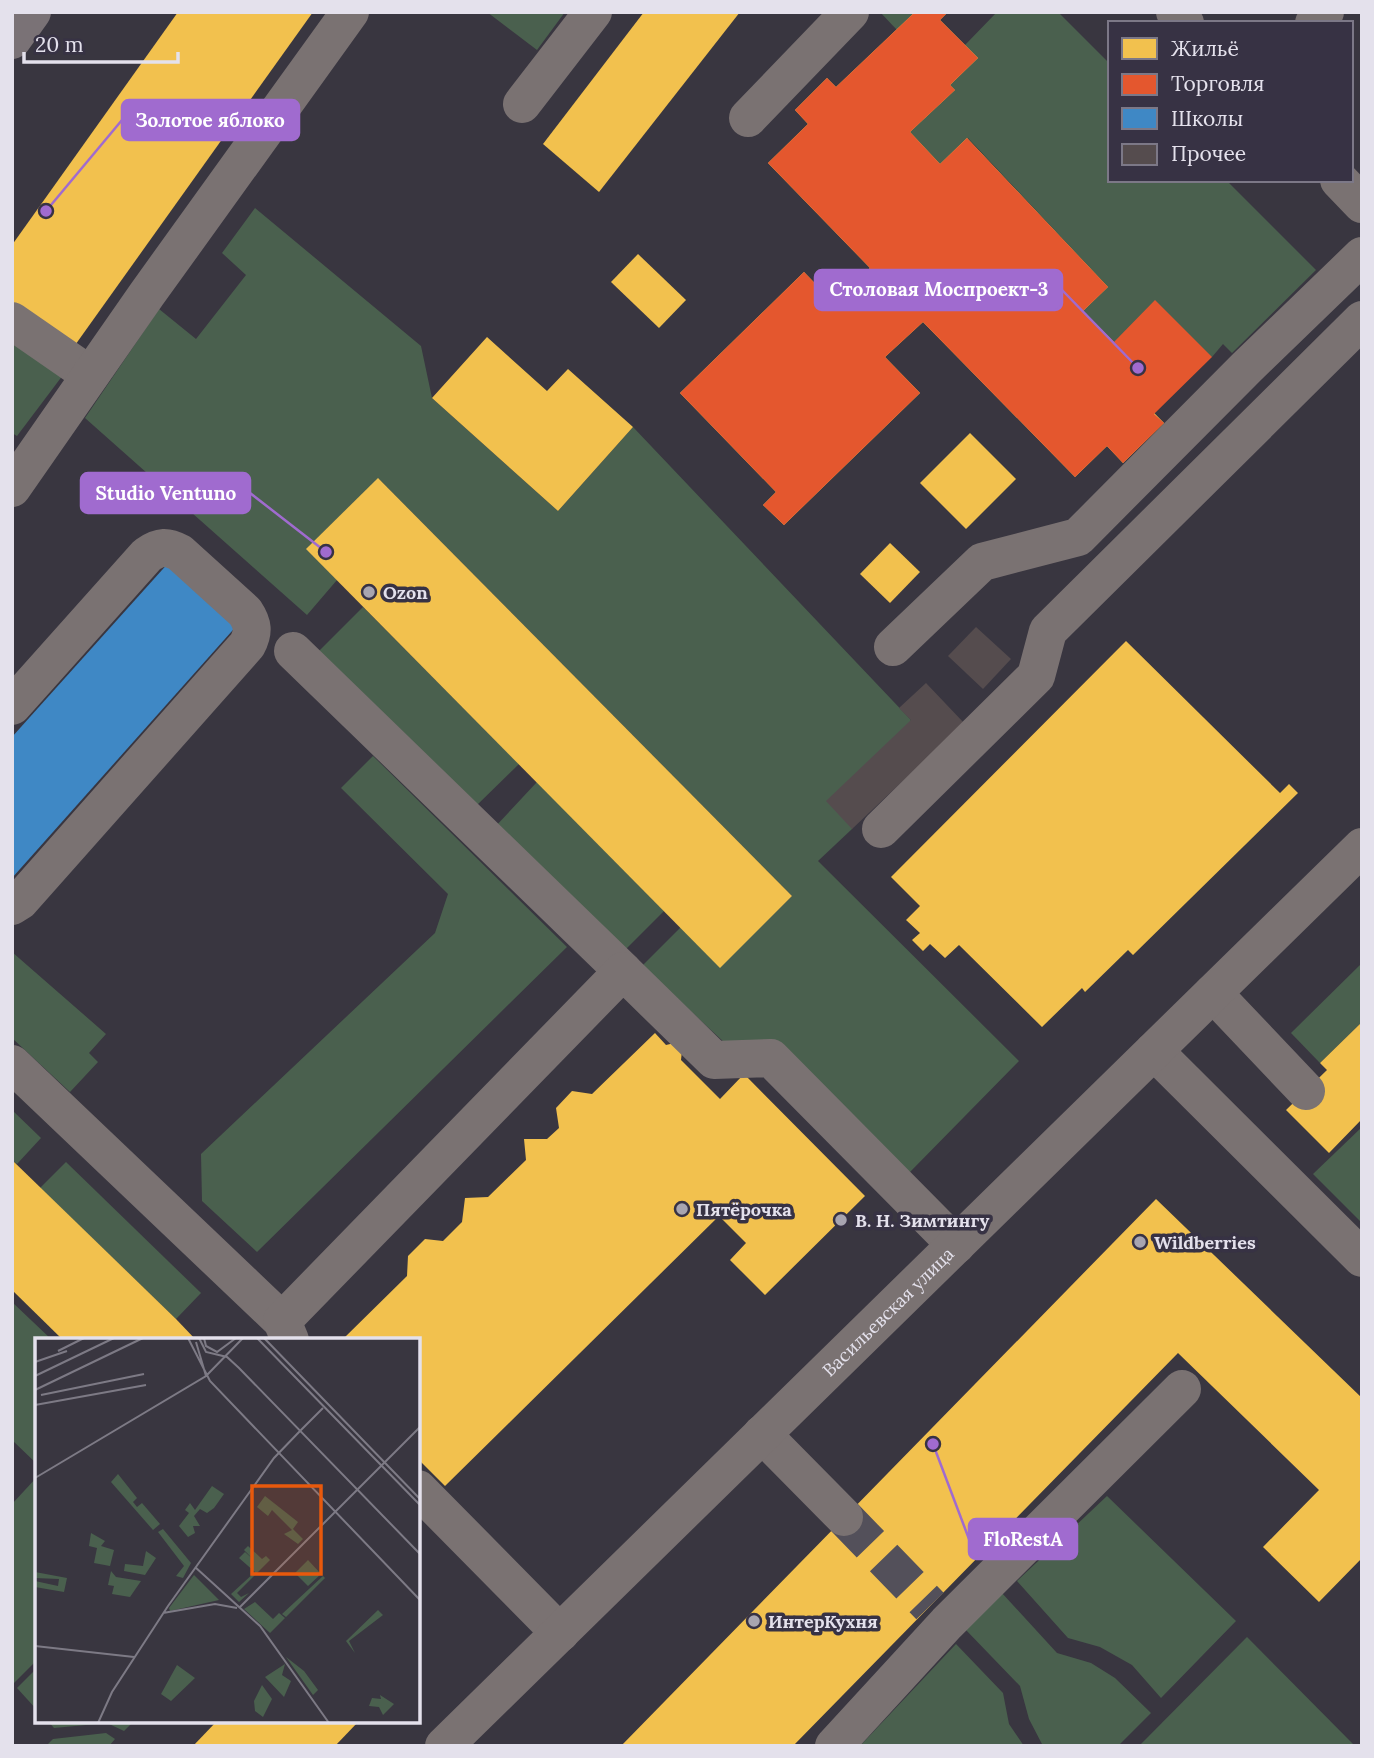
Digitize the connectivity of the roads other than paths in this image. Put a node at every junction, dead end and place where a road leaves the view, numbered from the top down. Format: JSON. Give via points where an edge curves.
{"nodes":[{"id":1,"x":32,"y":12,"type":"edge"},
{"id":2,"x":350,"y":12,"type":"edge"},
{"id":3,"x":593,"y":12,"type":"edge"},
{"id":4,"x":850,"y":12,"type":"edge"},
{"id":5,"x":12,"y":40,"type":"edge"},
{"id":6,"x":522,"y":104,"type":"dead end"},
{"id":7,"x":748,"y":118,"type":"dead end"},
{"id":8,"x":1341,"y":182,"type":"edge"},
{"id":9,"x":1362,"y":204,"type":"edge"},
{"id":10,"x":1362,"y":256,"type":"edge"},
{"id":11,"x":1362,"y":320,"type":"edge"},
{"id":12,"x":12,"y":321,"type":"edge"},
{"id":13,"x":90,"y":375,"type":"junction"},
{"id":14,"x":12,"y":488,"type":"edge"},
{"id":15,"x":893,"y":647,"type":"dead end"},
{"id":16,"x":293,"y":651,"type":"dead end"},
{"id":17,"x":12,"y":706,"type":"edge"},
{"id":18,"x":881,"y":829,"type":"dead end"},
{"id":19,"x":1362,"y":847,"type":"edge"},
{"id":20,"x":12,"y":906,"type":"edge"},
{"id":21,"x":623,"y":971,"type":"junction"},
{"id":22,"x":1213,"y":993,"type":"junction"},
{"id":23,"x":1154,"y":1051,"type":"junction"},
{"id":24,"x":12,"y":1064,"type":"edge"},
{"id":25,"x":1306,"y":1091,"type":"dead end"},
{"id":26,"x":956,"y":1245,"type":"junction"},
{"id":27,"x":1362,"y":1258,"type":"edge"},
{"id":28,"x":286,"y":1330,"type":"edge"},
{"id":29,"x":1182,"y":1389,"type":"dead end"},
{"id":30,"x":762,"y":1434,"type":"junction"},
{"id":31,"x":420,"y":1491,"type":"edge"},
{"id":32,"x":844,"y":1517,"type":"tunnel mouth"},
{"id":33,"x":560,"y":1633,"type":"junction"},
{"id":34,"x":444,"y":1746,"type":"edge"},
{"id":35,"x":834,"y":1746,"type":"edge"}],
"edges":[{"from":1,"to":5,"type":"main road"},
{"from":2,"to":13,"type":"street"},
{"from":3,"to":6,"type":"street"},
{"from":4,"to":7,"type":"street"},
{"from":8,"to":9,"type":"street"},
{"from":10,"to":15,"type":"street","via":[[1077,537],[982,562]]},
{"from":11,"to":18,"type":"street","via":[[1048,631],[1036,676]]},
{"from":12,"to":13,"type":"street"},
{"from":13,"to":14,"type":"street"},
{"from":16,"to":21,"type":"street"},
{"from":17,"to":20,"type":"street","via":[[157,548],[170,547],[180,553],[252,622],[253,635],[247,645]]},
{"from":19,"to":22,"type":"street","name":"Васильевская улица"},
{"from":21,"to":26,"type":"street","via":[[714,1060],[771,1058]]},
{"from":21,"to":28,"type":"street"},
{"from":22,"to":23,"type":"street","name":"Васильевская улица"},
{"from":22,"to":25,"type":"street"},
{"from":23,"to":26,"type":"street","name":"Васильевская улица"},
{"from":23,"to":27,"type":"street"},
{"from":24,"to":28,"type":"street"},
{"from":26,"to":30,"type":"street","name":"Васильевская улица"},
{"from":29,"to":35,"type":"street","via":[[938,1615]]},
{"from":30,"to":32,"type":"street"},
{"from":30,"to":33,"type":"street","name":"Васильевская улица"},
{"from":31,"to":33,"type":"street"},
{"from":33,"to":34,"type":"street","name":"Васильевская улица"}]}
